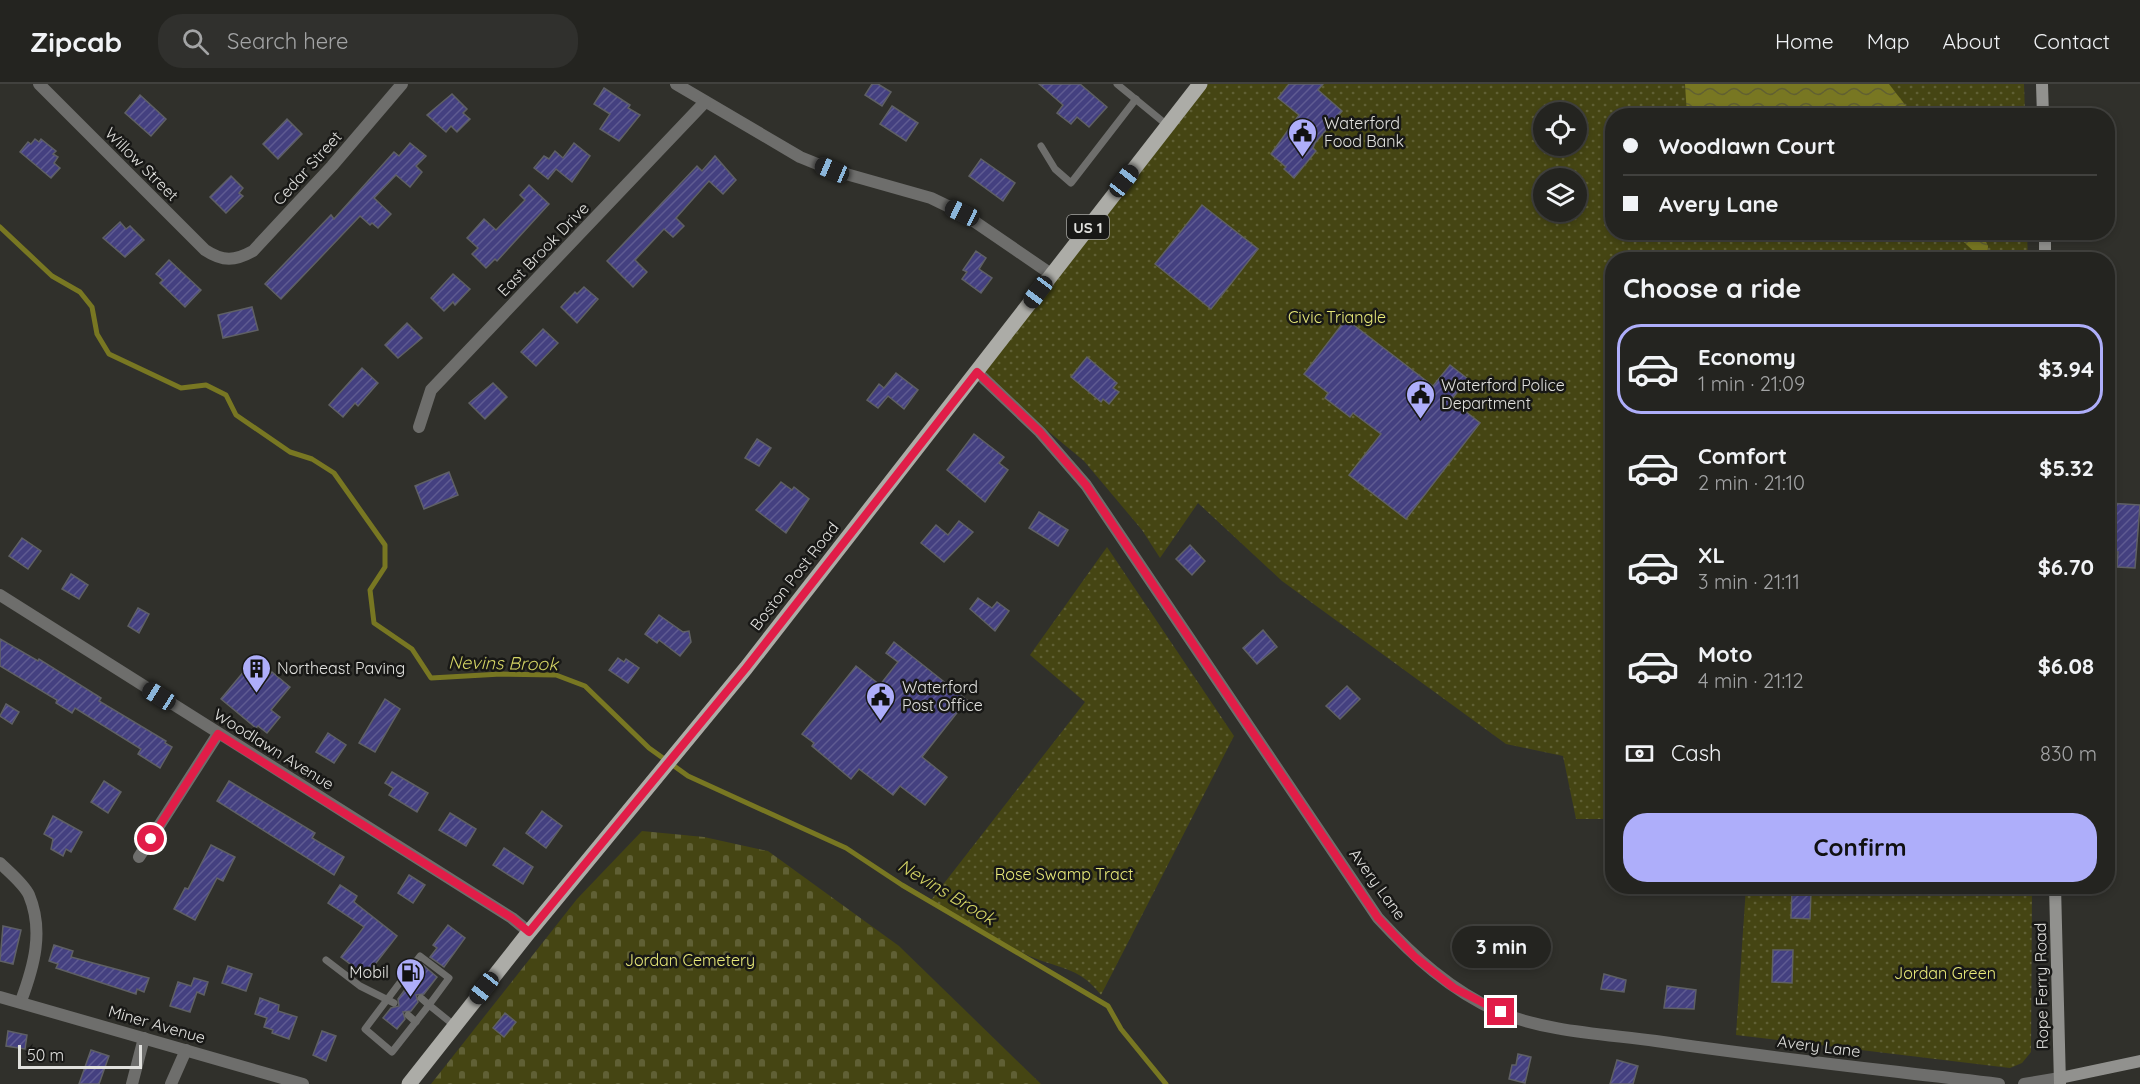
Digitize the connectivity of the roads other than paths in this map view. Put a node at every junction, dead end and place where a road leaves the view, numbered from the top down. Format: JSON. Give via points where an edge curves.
{"nodes":[{"id":1,"x":39,"y":84,"type":"edge"},
{"id":2,"x":402,"y":84,"type":"edge"},
{"id":3,"x":676,"y":84,"type":"edge"},
{"id":4,"x":1117,"y":84,"type":"edge"},
{"id":5,"x":1200,"y":84,"type":"edge"},
{"id":6,"x":2042,"y":84,"type":"edge"},
{"id":7,"x":1136,"y":99,"type":"junction"},
{"id":8,"x":705,"y":102,"type":"junction"},
{"id":9,"x":2043,"y":108,"type":"edge"},
{"id":10,"x":1167,"y":125,"type":"junction"},
{"id":11,"x":1041,"y":146,"type":"dead end"},
{"id":12,"x":227,"y":260,"type":"joint"},
{"id":13,"x":1051,"y":274,"type":"junction"},
{"id":14,"x":977,"y":372,"type":"junction"},
{"id":15,"x":419,"y":427,"type":"dead end"},
{"id":16,"x":0,"y":595,"type":"edge"},
{"id":17,"x":218,"y":734,"type":"junction"},
{"id":18,"x":139,"y":857,"type":"dead end"},
{"id":19,"x":0,"y":863,"type":"edge"},
{"id":20,"x":2055,"y":894,"type":"edge"},
{"id":21,"x":529,"y":932,"type":"junction"},
{"id":22,"x":326,"y":960,"type":"dead end"},
{"id":23,"x":0,"y":997,"type":"edge"},
{"id":24,"x":421,"y":998,"type":"dead end"},
{"id":25,"x":21,"y":1001,"type":"junction"},
{"id":26,"x":391,"y":1001,"type":"junction"},
{"id":27,"x":429,"y":1005,"type":"junction"},
{"id":28,"x":408,"y":1015,"type":"dead end"},
{"id":29,"x":416,"y":1022,"type":"junction"},
{"id":30,"x":455,"y":1026,"type":"junction"},
{"id":31,"x":144,"y":1038,"type":"junction"},
{"id":32,"x":186,"y":1050,"type":"junction"},
{"id":33,"x":2140,"y":1061,"type":"edge"},
{"id":34,"x":2060,"y":1081,"type":"edge"},
{"id":35,"x":132,"y":1084,"type":"edge"},
{"id":36,"x":171,"y":1084,"type":"edge"},
{"id":37,"x":303,"y":1084,"type":"edge"},
{"id":38,"x":409,"y":1084,"type":"edge"},
{"id":39,"x":1999,"y":1084,"type":"edge"},
{"id":40,"x":2024,"y":1084,"type":"edge"}],
"edges":[{"from":1,"to":12,"type":"street","name":"Willow Street","via":[[205,250]]},
{"from":2,"to":12,"type":"street","name":"Cedar Street","via":[[253,251],[240,259]]},
{"from":3,"to":8,"type":"street"},
{"from":4,"to":7,"type":"lane"},
{"from":5,"to":10,"type":"main road","name":"Boston Post Road","number":"US 1"},
{"from":6,"to":9,"type":"main road"},
{"from":7,"to":10,"type":"lane"},
{"from":7,"to":11,"type":"lane","via":[[1071,183],[1055,170]]},
{"from":8,"to":13,"type":"street","via":[[800,157],[930,198],[962,213]]},
{"from":8,"to":15,"type":"street","name":"East Brook Drive","via":[[431,390]]},
{"from":10,"to":13,"type":"main road","name":"Boston Post Road","number":"US 1"},
{"from":13,"to":14,"type":"main road","name":"Boston Post Road","number":"US 1"},
{"from":14,"to":21,"type":"main road","name":"Boston Post Road","number":"US 1","via":[[746,668]]},
{"from":14,"to":39,"type":"street","name":"Avery Lane","via":[[1040,432],[1086,485],[1378,918],[1415,957],[1454,988],[1501,1012],[1556,1027]]},
{"from":16,"to":17,"type":"street","name":"Woodlawn Avenue"},
{"from":17,"to":18,"type":"street"},
{"from":17,"to":21,"type":"street","name":"Woodlawn Avenue"},
{"from":19,"to":25,"type":"street","via":[[28,893],[37,926],[34,964]]},
{"from":20,"to":34,"type":"main road","name":"Rope Ferry Road"},
{"from":21,"to":30,"type":"main road","name":"Boston Post Road","number":"US 1"},
{"from":22,"to":26,"type":"lane","via":[[360,986]]},
{"from":23,"to":25,"type":"street","name":"Miner Avenue"},
{"from":24,"to":27,"type":"lane"},
{"from":25,"to":31,"type":"street","name":"Miner Avenue"},
{"from":26,"to":27,"type":"lane","via":[[420,956],[449,978]]},
{"from":26,"to":29,"type":"lane","via":[[365,1029],[392,1052]]},
{"from":27,"to":29,"type":"lane"},
{"from":27,"to":30,"type":"lane"},
{"from":28,"to":29,"type":"lane"},
{"from":30,"to":38,"type":"main road","name":"Boston Post Road","number":"US 1"},
{"from":31,"to":32,"type":"street","name":"Miner Avenue"},
{"from":31,"to":35,"type":"street"},
{"from":32,"to":36,"type":"street"},
{"from":32,"to":37,"type":"street","name":"Miner Avenue"},
{"from":33,"to":34,"type":"main road"},
{"from":34,"to":40,"type":"street"}]}
